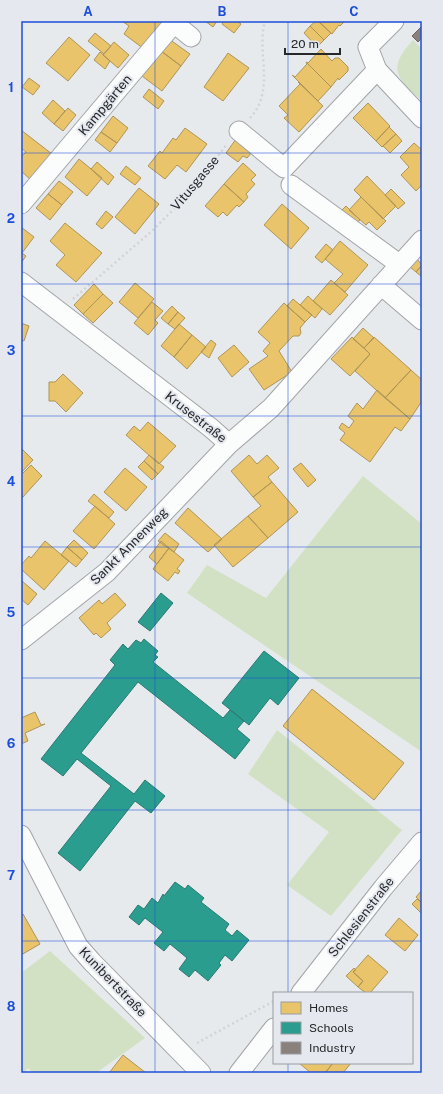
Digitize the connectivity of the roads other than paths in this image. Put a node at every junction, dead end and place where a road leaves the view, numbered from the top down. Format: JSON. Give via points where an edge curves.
{"nodes":[{"id":1,"x":394,"y":21,"type":"edge"},
{"id":2,"x":191,"y":37,"type":"dead end"},
{"id":3,"x":376,"y":70,"type":"junction"},
{"id":4,"x":422,"y":118,"type":"edge"},
{"id":5,"x":238,"y":131,"type":"road end"},
{"id":6,"x":291,"y":185,"type":"dead end"},
{"id":7,"x":21,"y":204,"type":"edge"},
{"id":8,"x":422,"y":240,"type":"edge"},
{"id":9,"x":399,"y":264,"type":"junction"},
{"id":10,"x":21,"y":282,"type":"edge"},
{"id":11,"x":381,"y":285,"type":"junction"},
{"id":12,"x":422,"y":320,"type":"edge"},
{"id":13,"x":229,"y":444,"type":"junction"},
{"id":14,"x":21,"y":640,"type":"edge"},
{"id":15,"x":21,"y":835,"type":"edge"},
{"id":16,"x":422,"y":842,"type":"edge"},
{"id":17,"x":302,"y":992,"type":"edge"},
{"id":18,"x":273,"y":1029,"type":"edge"},
{"id":19,"x":201,"y":1073,"type":"edge"},
{"id":20,"x":239,"y":1073,"type":"edge"}],
"edges":[{"from":1,"to":3,"type":"street","via":[[368,47]]},
{"from":2,"to":7,"type":"street","name":"Kampgärten","via":[[174,23]]},
{"from":3,"to":4,"type":"street"},
{"from":3,"to":5,"type":"street","via":[[284,168]]},
{"from":6,"to":9,"type":"street"},
{"from":8,"to":9,"type":"street","name":"Krusestraße"},
{"from":9,"to":11,"type":"street","name":"Krusestraße"},
{"from":10,"to":13,"type":"street","name":"Krusestraße"},
{"from":11,"to":12,"type":"street"},
{"from":11,"to":13,"type":"street","name":"Krusestraße","via":[[271,408]]},
{"from":13,"to":14,"type":"street","name":"Sankt Annenweg","via":[[107,572]]},
{"from":15,"to":19,"type":"street","name":"Kunibertstraße","via":[[78,946]]},
{"from":16,"to":17,"type":"street","name":"Schlesienstraße"},
{"from":18,"to":20,"type":"street"}]}
